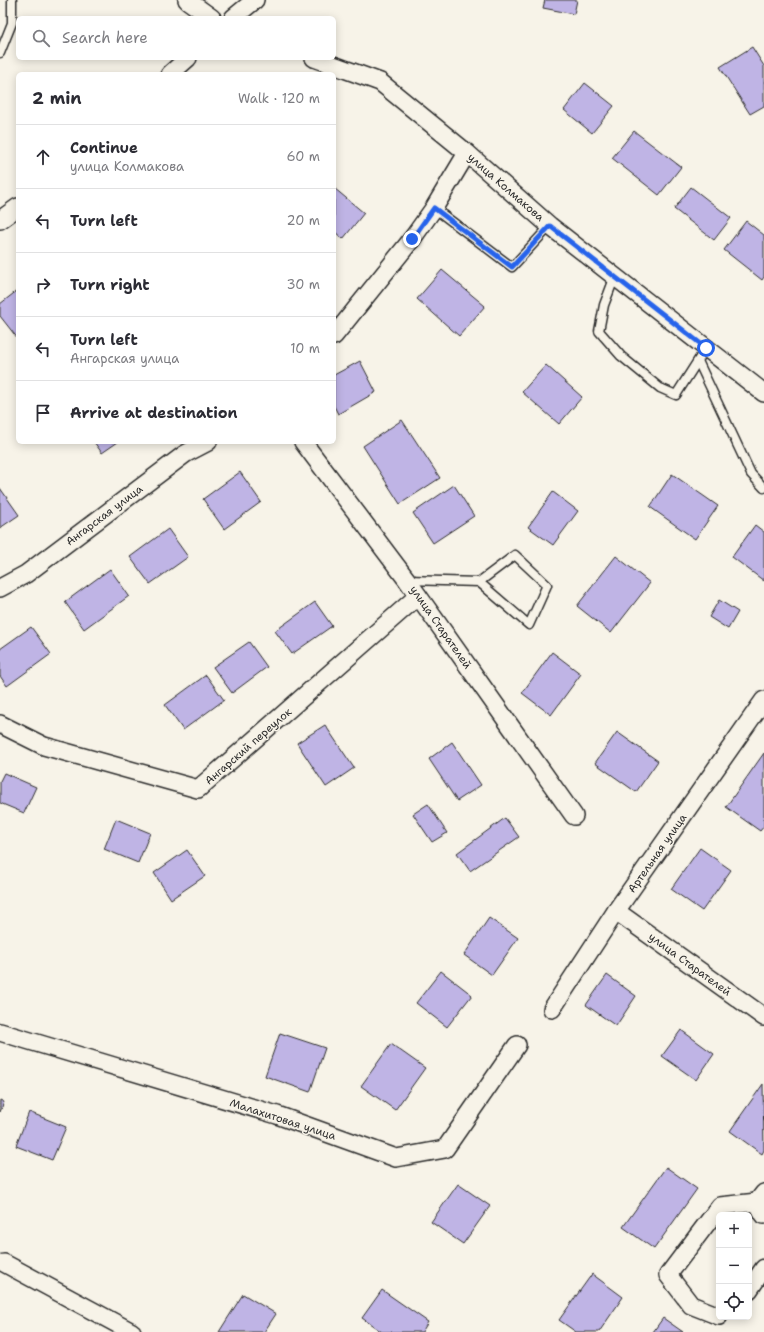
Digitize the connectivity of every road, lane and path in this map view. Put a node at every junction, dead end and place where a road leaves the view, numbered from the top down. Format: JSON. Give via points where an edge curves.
{"nodes":[{"id":1,"x":12,"y":0,"type":"edge"},
{"id":2,"x":188,"y":0,"type":"edge"},
{"id":3,"x":255,"y":0,"type":"edge"},
{"id":4,"x":209,"y":16,"type":"edge"},
{"id":5,"x":235,"y":16,"type":"edge"},
{"id":6,"x":0,"y":53,"type":"edge"},
{"id":7,"x":186,"y":60,"type":"edge"},
{"id":8,"x":320,"y":60,"type":"edge"},
{"id":9,"x":172,"y":72,"type":"edge"},
{"id":10,"x":467,"y":153,"type":"junction"},
{"id":11,"x":16,"y":208,"type":"edge"},
{"id":12,"x":434,"y":208,"type":"junction"},
{"id":13,"x":0,"y":220,"type":"edge"},
{"id":14,"x":550,"y":226,"type":"junction"},
{"id":15,"x":615,"y":276,"type":"junction"},
{"id":16,"x":336,"y":334,"type":"edge"},
{"id":17,"x":702,"y":355,"type":"junction"},
{"id":18,"x":764,"y":393,"type":"edge"},
{"id":19,"x":204,"y":444,"type":"edge"},
{"id":20,"x":305,"y":444,"type":"edge"},
{"id":21,"x":764,"y":488,"type":"edge"},
{"id":22,"x":407,"y":580,"type":"junction"},
{"id":23,"x":479,"y":582,"type":"junction"},
{"id":24,"x":0,"y":588,"type":"edge"},
{"id":25,"x":418,"y":596,"type":"junction"},
{"id":26,"x":764,"y":700,"type":"edge"},
{"id":27,"x":0,"y":724,"type":"edge"},
{"id":28,"x":574,"y":816,"type":"dead end"},
{"id":29,"x":616,"y":911,"type":"junction"},
{"id":30,"x":552,"y":1008,"type":"dead end"},
{"id":31,"x":764,"y":1017,"type":"edge"},
{"id":32,"x":0,"y":1032,"type":"edge"},
{"id":33,"x":517,"y":1045,"type":"dead end"},
{"id":34,"x":762,"y":1204,"type":"edge"},
{"id":35,"x":4,"y":1263,"type":"dead end"},
{"id":36,"x":764,"y":1268,"type":"edge"},
{"id":37,"x":752,"y":1286,"type":"edge"},
{"id":38,"x":716,"y":1315,"type":"edge"},
{"id":39,"x":132,"y":1332,"type":"edge"}],
"edges":[{"from":1,"to":6,"type":"lane","via":[[12,23]]},
{"from":2,"to":4,"type":"street"},
{"from":3,"to":5,"type":"street"},
{"from":7,"to":9,"type":"street"},
{"from":8,"to":10,"type":"street","name":"улица Колмакова","via":[[380,82]]},
{"from":10,"to":12,"type":"street"},
{"from":10,"to":14,"type":"street","name":"улица Колмакова"},
{"from":11,"to":13,"type":"street"},
{"from":12,"to":14,"type":"lane","via":[[512,267]]},
{"from":12,"to":16,"type":"street"},
{"from":14,"to":15,"type":"street","name":"улица Колмакова"},
{"from":15,"to":17,"type":"street","name":"улица Колмакова"},
{"from":15,"to":17,"type":"lane","via":[[604,305],[599,331],[621,356],[660,388],[676,395]]},
{"from":17,"to":18,"type":"street","name":"улица Колмакова"},
{"from":17,"to":21,"type":"lane","via":[[751,474]]},
{"from":19,"to":24,"type":"street","name":"Ангарская улица","via":[[184,454],[26,574]]},
{"from":20,"to":22,"type":"street","name":"улица Старателей"},
{"from":22,"to":23,"type":"lane"},
{"from":22,"to":25,"type":"street","name":"улица Старателей"},
{"from":23,"to":23,"type":"lane","via":[[515,555],[547,585],[529,625]]},
{"from":25,"to":27,"type":"street","name":"Ангарский переулок","via":[[198,789],[44,746]]},
{"from":25,"to":28,"type":"street","name":"улица Старателей"},
{"from":26,"to":29,"type":"street","name":"Артельная улица"},
{"from":29,"to":30,"type":"street","name":"Артельная улица"},
{"from":29,"to":31,"type":"street","name":"улица Старателей"},
{"from":32,"to":33,"type":"street","name":"Малахитовая улица","via":[[277,1116],[396,1158],[445,1149]]},
{"from":34,"to":38,"type":"street","via":[[720,1206],[668,1275],[691,1305]]},
{"from":35,"to":39,"type":"street"},
{"from":36,"to":37,"type":"street"}]}
